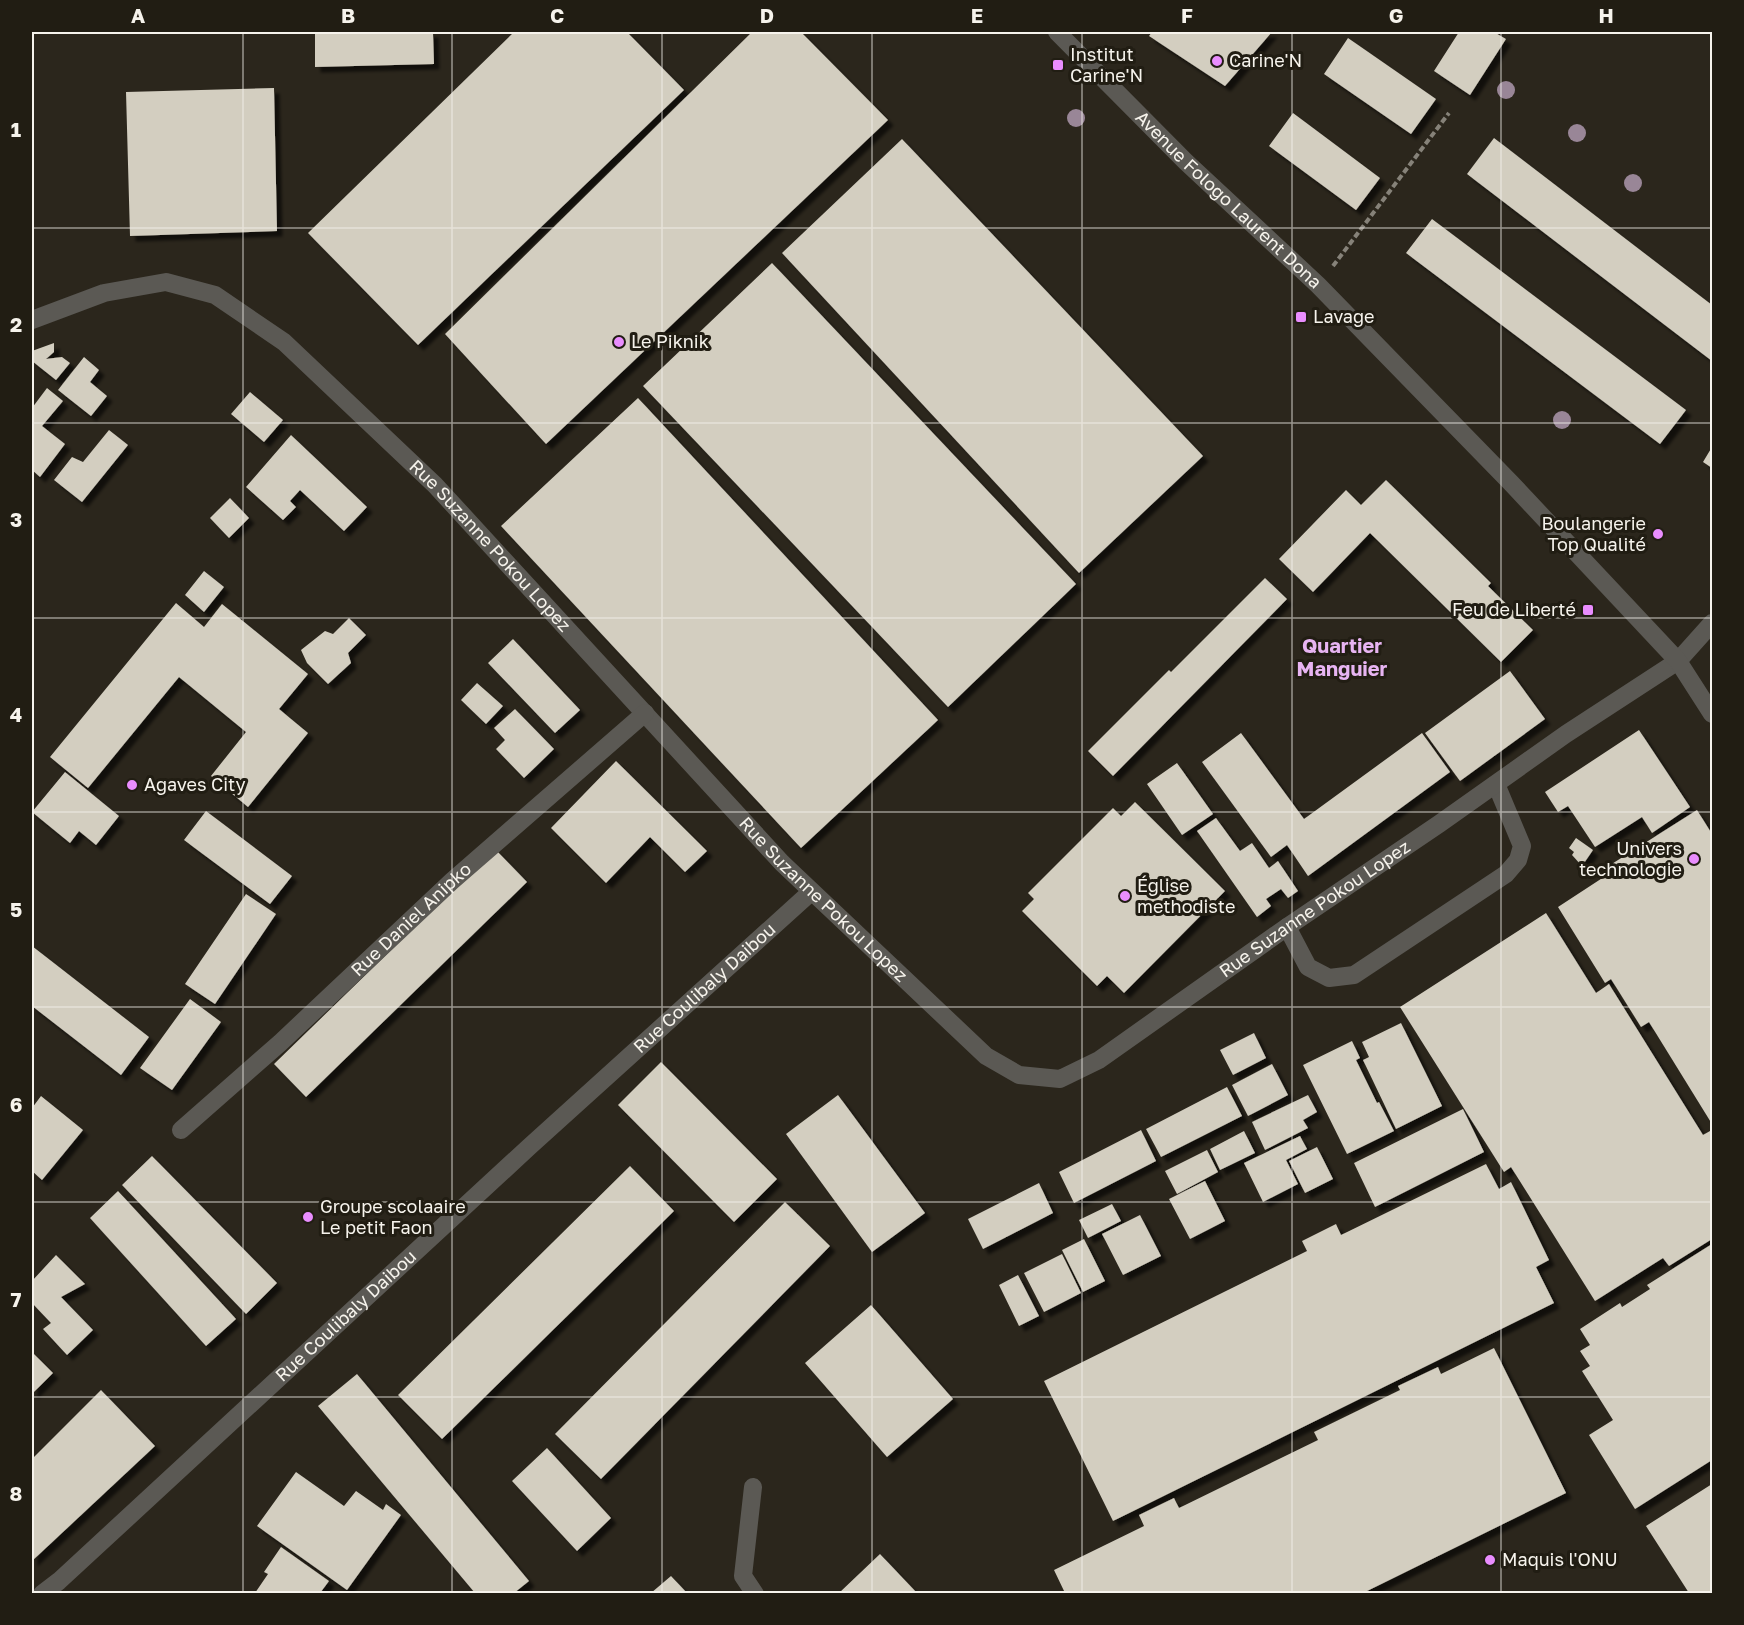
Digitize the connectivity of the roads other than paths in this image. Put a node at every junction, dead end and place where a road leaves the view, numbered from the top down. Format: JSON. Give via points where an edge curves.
{"nodes":[{"id":1,"x":1057,"y":32,"type":"edge"},
{"id":2,"x":32,"y":320,"type":"edge"},
{"id":3,"x":1713,"y":623,"type":"edge"},
{"id":4,"x":1678,"y":661,"type":"junction"},
{"id":5,"x":645,"y":713,"type":"junction"},
{"id":6,"x":1713,"y":714,"type":"edge"},
{"id":7,"x":1496,"y":784,"type":"junction"},
{"id":8,"x":811,"y":892,"type":"junction"},
{"id":9,"x":1287,"y":927,"type":"junction"},
{"id":10,"x":181,"y":1130,"type":"dead end"},
{"id":11,"x":753,"y":1487,"type":"dead end"},
{"id":12,"x":42,"y":1593,"type":"edge"},
{"id":13,"x":755,"y":1593,"type":"edge"}],
"edges":[{"from":1,"to":4,"type":"street","name":"Avenue Fologo Laurent Dona","via":[[1186,162],[1318,285]]},
{"from":2,"to":5,"type":"street","name":"Rue Suzanne Pokou Lopez","via":[[104,293],[166,282],[215,295],[284,342],[435,484]]},
{"from":3,"to":4,"type":"street","name":"Rue Suzanne Pokou Lopez"},
{"from":4,"to":6,"type":"street","name":"Avenue Fologo Laurent Dona"},
{"from":4,"to":7,"type":"street","name":"Rue Suzanne Pokou Lopez"},
{"from":5,"to":8,"type":"street","name":"Rue Suzanne Pokou Lopez"},
{"from":5,"to":10,"type":"street","name":"Rue Daniel Anipko","via":[[452,881]]},
{"from":7,"to":9,"type":"street","name":"Rue Suzanne Pokou Lopez"},
{"from":7,"to":9,"type":"street","via":[[1522,846],[1518,860],[1506,874],[1354,975],[1329,978],[1308,967]]},
{"from":8,"to":9,"type":"street","name":"Rue Suzanne Pokou Lopez","via":[[986,1056],[1019,1075],[1060,1079],[1099,1060]]},
{"from":8,"to":12,"type":"street","name":"Rue Coulibaly Daibou"},
{"from":11,"to":13,"type":"street","via":[[743,1576]]}]}
